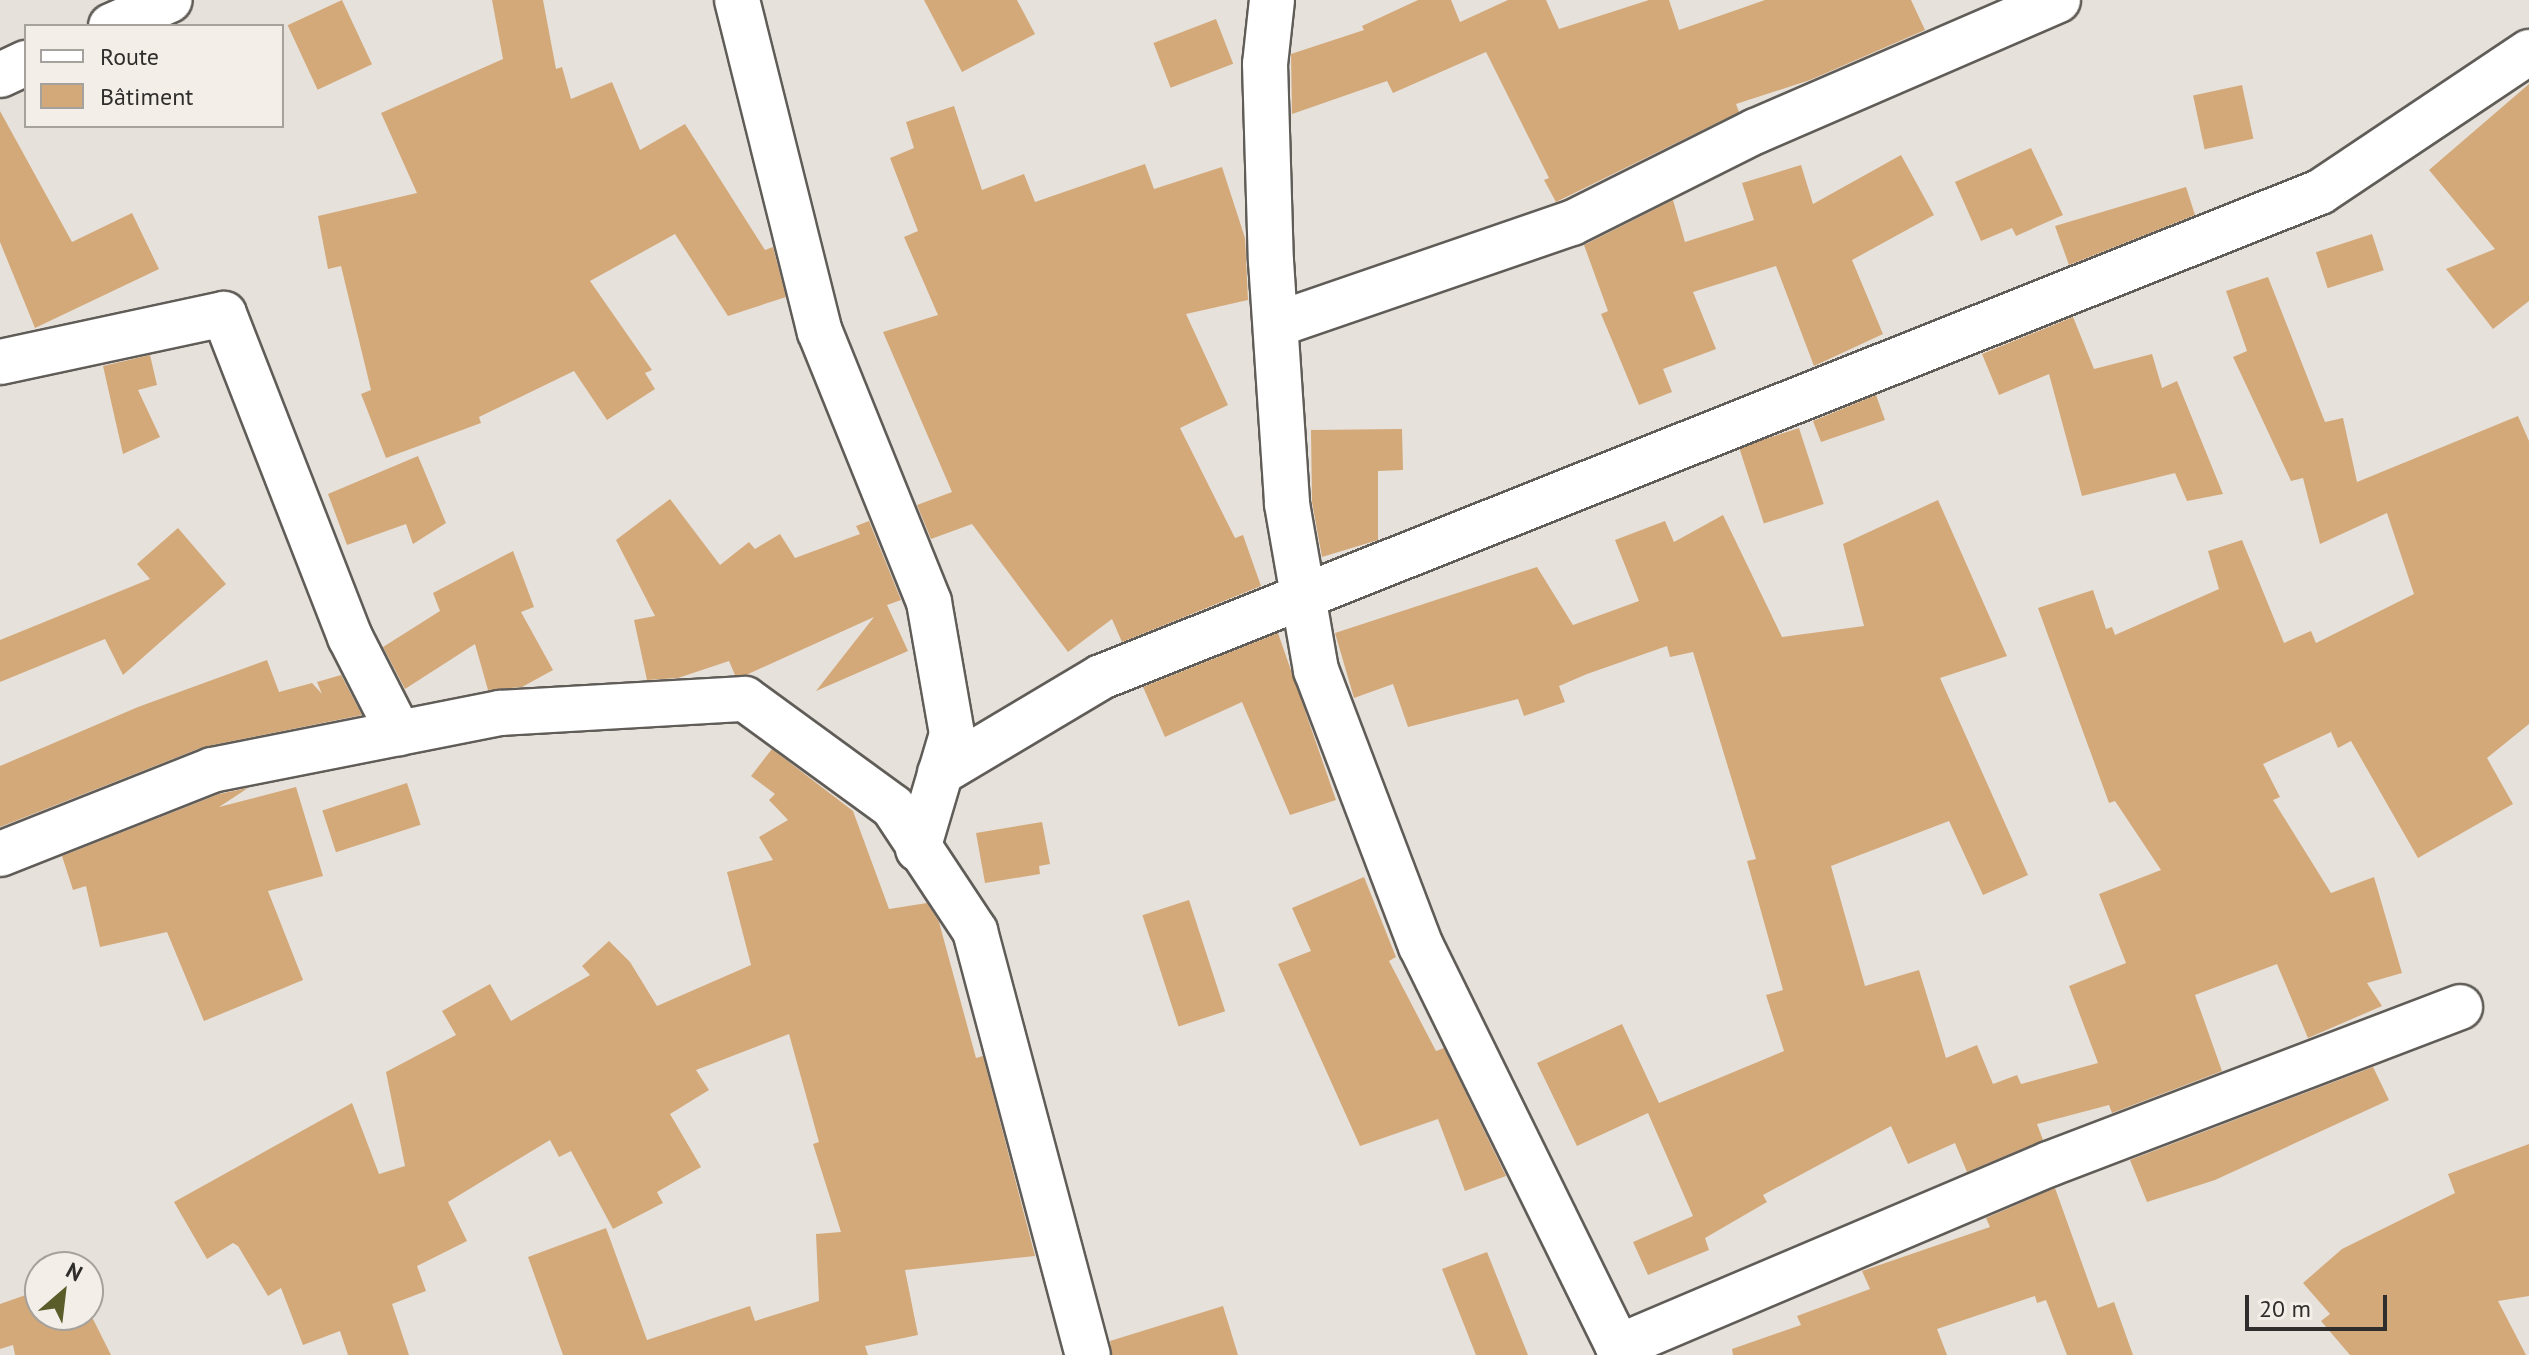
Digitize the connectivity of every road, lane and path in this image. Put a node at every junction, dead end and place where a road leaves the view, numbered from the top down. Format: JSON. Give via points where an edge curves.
{"nodes":[{"id":1,"x":170,"y":0,"type":"edge"},
{"id":2,"x":737,"y":0,"type":"edge"},
{"id":3,"x":1272,"y":0,"type":"edge"},
{"id":4,"x":2058,"y":0,"type":"edge"},
{"id":5,"x":116,"y":24,"type":"edge"},
{"id":6,"x":2529,"y":52,"type":"edge"},
{"id":7,"x":24,"y":64,"type":"edge"},
{"id":8,"x":0,"y":75,"type":"edge"},
{"id":9,"x":1278,"y":324,"type":"junction"},
{"id":10,"x":0,"y":362,"type":"edge"},
{"id":11,"x":1303,"y":598,"type":"junction"},
{"id":12,"x":399,"y":733,"type":"junction"},
{"id":13,"x":940,"y":773,"type":"junction"},
{"id":14,"x":918,"y":849,"type":"junction"},
{"id":15,"x":0,"y":854,"type":"edge"},
{"id":16,"x":2460,"y":1007,"type":"dead end"},
{"id":17,"x":1620,"y":1351,"type":"edge"},
{"id":18,"x":1088,"y":1355,"type":"edge"}],
"edges":[{"from":1,"to":5,"type":"street"},
{"from":2,"to":13,"type":"street","via":[[820,332],[929,602],[952,734]]},
{"from":3,"to":9,"type":"street","via":[[1265,64]]},
{"from":4,"to":9,"type":"street","via":[[1756,131],[1572,223]]},
{"from":6,"to":11,"type":"street","via":[[2320,192]]},
{"from":7,"to":8,"type":"street"},
{"from":9,"to":11,"type":"street","via":[[1287,504]]},
{"from":10,"to":12,"type":"street","via":[[224,314],[350,637]]},
{"from":11,"to":13,"type":"street","via":[[1101,677]]},
{"from":11,"to":17,"type":"street","via":[[1316,670],[1421,946]]},
{"from":12,"to":14,"type":"street","via":[[500,713],[745,699],[893,807]]},
{"from":12,"to":15,"type":"street","via":[[212,770]]},
{"from":13,"to":14,"type":"street"},
{"from":14,"to":18,"type":"street","via":[[975,931]]},
{"from":16,"to":17,"type":"street","via":[[2049,1164]]}]}
